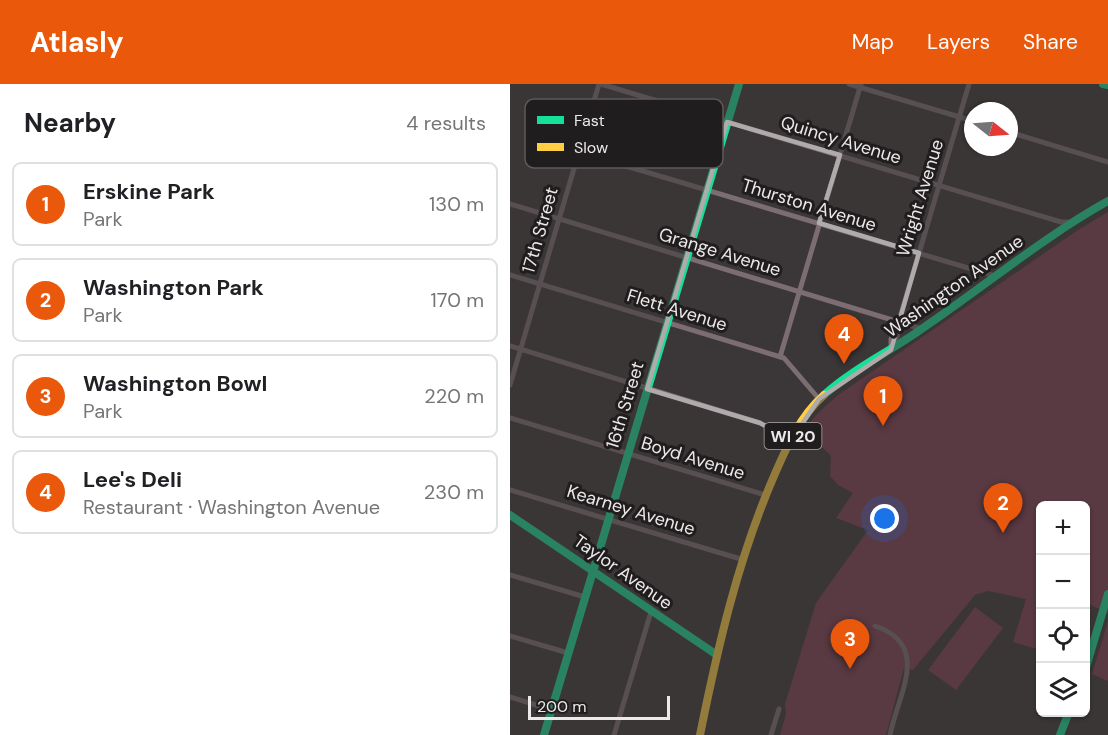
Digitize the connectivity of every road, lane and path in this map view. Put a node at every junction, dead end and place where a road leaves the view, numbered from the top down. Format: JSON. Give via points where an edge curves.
{"nodes":[{"id":1,"x":600,"y":84,"type":"edge"},
{"id":2,"x":739,"y":84,"type":"edge"},
{"id":3,"x":849,"y":84,"type":"edge"},
{"id":4,"x":969,"y":84,"type":"edge"},
{"id":5,"x":1103,"y":84,"type":"edge"},
{"id":6,"x":861,"y":86,"type":"edge"},
{"id":7,"x":1108,"y":86,"type":"edge"},
{"id":8,"x":595,"y":99,"type":"edge"},
{"id":9,"x":650,"y":99,"type":"edge"},
{"id":10,"x":959,"y":117,"type":"junction"},
{"id":11,"x":964,"y":118,"type":"edge"},
{"id":12,"x":723,"y":121,"type":"edge"},
{"id":13,"x":727,"y":122,"type":"junction"},
{"id":14,"x":1018,"y":135,"type":"edge"},
{"id":15,"x":723,"y":136,"type":"edge"},
{"id":16,"x":840,"y":155,"type":"junction"},
{"id":17,"x":1108,"y":162,"type":"edge"},
{"id":18,"x":574,"y":168,"type":"edge"},
{"id":19,"x":633,"y":168,"type":"edge"},
{"id":20,"x":713,"y":168,"type":"edge"},
{"id":21,"x":939,"y":185,"type":"junction"},
{"id":22,"x":707,"y":190,"type":"junction"},
{"id":23,"x":1108,"y":201,"type":"edge"},
{"id":24,"x":510,"y":204,"type":"edge"},
{"id":25,"x":560,"y":219,"type":"junction"},
{"id":26,"x":1072,"y":222,"type":"junction"},
{"id":27,"x":819,"y":224,"type":"junction"},
{"id":28,"x":919,"y":253,"type":"junction"},
{"id":29,"x":687,"y":258,"type":"junction"},
{"id":30,"x":510,"y":275,"type":"edge"},
{"id":31,"x":997,"y":277,"type":"junction"},
{"id":32,"x":540,"y":284,"type":"junction"},
{"id":33,"x":799,"y":291,"type":"junction"},
{"id":34,"x":898,"y":321,"type":"junction"},
{"id":35,"x":667,"y":323,"type":"junction"},
{"id":36,"x":922,"y":329,"type":"junction"},
{"id":37,"x":510,"y":346,"type":"edge"},
{"id":38,"x":521,"y":350,"type":"junction"},
{"id":39,"x":891,"y":350,"type":"junction"},
{"id":40,"x":780,"y":357,"type":"junction"},
{"id":41,"x":510,"y":385,"type":"edge"},
{"id":42,"x":647,"y":389,"type":"junction"},
{"id":43,"x":819,"y":399,"type":"junction"},
{"id":44,"x":510,"y":418,"type":"edge"},
{"id":45,"x":790,"y":440,"type":"junction"},
{"id":46,"x":628,"y":454,"type":"junction"},
{"id":47,"x":510,"y":490,"type":"edge"},
{"id":48,"x":765,"y":495,"type":"junction"},
{"id":49,"x":510,"y":514,"type":"edge"},
{"id":50,"x":608,"y":519,"type":"junction"},
{"id":51,"x":744,"y":560,"type":"junction"},
{"id":52,"x":592,"y":572,"type":"junction"},
{"id":53,"x":510,"y":575,"type":"edge"},
{"id":54,"x":1108,"y":594,"type":"edge"},
{"id":55,"x":585,"y":597,"type":"junction"},
{"id":56,"x":651,"y":612,"type":"junction"},
{"id":57,"x":875,"y":626,"type":"dead end"},
{"id":58,"x":510,"y":636,"type":"edge"},
{"id":59,"x":568,"y":653,"type":"junction"},
{"id":60,"x":717,"y":655,"type":"junction"},
{"id":61,"x":1087,"y":663,"type":"edge"},
{"id":62,"x":510,"y":697,"type":"edge"},
{"id":63,"x":779,"y":709,"type":"dead end"},
{"id":64,"x":552,"y":710,"type":"junction"},
{"id":65,"x":1067,"y":717,"type":"edge"},
{"id":66,"x":544,"y":735,"type":"edge"},
{"id":67,"x":614,"y":735,"type":"edge"},
{"id":68,"x":700,"y":735,"type":"edge"},
{"id":69,"x":771,"y":735,"type":"edge"},
{"id":70,"x":890,"y":735,"type":"edge"},
{"id":71,"x":1061,"y":735,"type":"edge"}],
"edges":[{"from":1,"to":8,"type":"street","name":"17th Street"},
{"from":1,"to":9,"type":"street","name":"Quincy Avenue"},
{"from":2,"to":13,"type":"street","name":"16th Street"},
{"from":3,"to":6,"type":"street"},
{"from":4,"to":10,"type":"street","name":"Wright Avenue"},
{"from":5,"to":7,"type":"street"},
{"from":6,"to":10,"type":"street"},
{"from":6,"to":16,"type":"street"},
{"from":10,"to":11,"type":"street"},
{"from":10,"to":21,"type":"street","name":"Wright Avenue"},
{"from":12,"to":13,"type":"street","name":"Quincy Avenue"},
{"from":13,"to":15,"type":"street","name":"16th Street"},
{"from":13,"to":16,"type":"street","name":"Quincy Avenue"},
{"from":14,"to":17,"type":"street"},
{"from":16,"to":21,"type":"street","name":"Quincy Avenue"},
{"from":16,"to":27,"type":"street"},
{"from":18,"to":25,"type":"street","name":"17th Street"},
{"from":19,"to":22,"type":"street","name":"Thurston Avenue"},
{"from":20,"to":22,"type":"street","name":"16th Street"},
{"from":21,"to":26,"type":"street","name":"Quincy Avenue"},
{"from":21,"to":28,"type":"street","name":"Wright Avenue"},
{"from":22,"to":27,"type":"street","name":"Thurston Avenue"},
{"from":22,"to":29,"type":"street","name":"16th Street"},
{"from":23,"to":26,"type":"street","name":"Washington Avenue","number":"WI 20"},
{"from":24,"to":25,"type":"street","name":"Grange Avenue"},
{"from":25,"to":29,"type":"street","name":"Grange Avenue"},
{"from":25,"to":32,"type":"street","name":"17th Street"},
{"from":26,"to":31,"type":"street","name":"Washington Avenue","number":"WI 20"},
{"from":27,"to":28,"type":"street","name":"Thurston Avenue"},
{"from":27,"to":33,"type":"street"},
{"from":28,"to":31,"type":"street","name":"Thurston Avenue"},
{"from":28,"to":34,"type":"street","name":"Wright Avenue"},
{"from":29,"to":33,"type":"street","name":"Grange Avenue"},
{"from":29,"to":35,"type":"street","name":"16th Street"},
{"from":30,"to":32,"type":"street","name":"Flett Avenue"},
{"from":31,"to":36,"type":"street","name":"Washington Avenue","number":"WI 20"},
{"from":32,"to":35,"type":"street","name":"Flett Avenue"},
{"from":32,"to":38,"type":"street","name":"17th Street"},
{"from":33,"to":34,"type":"street","name":"Grange Avenue"},
{"from":33,"to":40,"type":"street"},
{"from":34,"to":36,"type":"street","name":"Grange Avenue"},
{"from":34,"to":39,"type":"street","name":"Wright Avenue","via":[[901,326]]},
{"from":35,"to":40,"type":"street","name":"Flett Avenue"},
{"from":35,"to":42,"type":"street","name":"16th Street"},
{"from":36,"to":39,"type":"street","name":"Washington Avenue","number":"WI 20"},
{"from":37,"to":38,"type":"street"},
{"from":38,"to":41,"type":"street","name":"17th Street"},
{"from":38,"to":42,"type":"street"},
{"from":39,"to":43,"type":"street","name":"Washington Avenue","number":"WI 20"},
{"from":40,"to":43,"type":"street","name":"Flett Avenue"},
{"from":42,"to":45,"type":"street","via":[[760,423]]},
{"from":42,"to":46,"type":"street","name":"16th Street"},
{"from":43,"to":45,"type":"street","name":"Washington Avenue","number":"WI 20"},
{"from":44,"to":46,"type":"street","name":"Boyd Avenue"},
{"from":45,"to":48,"type":"street","name":"Washington Avenue","number":"WI 20"},
{"from":46,"to":48,"type":"street","name":"Boyd Avenue"},
{"from":46,"to":50,"type":"street","name":"16th Street"},
{"from":47,"to":50,"type":"street","name":"Kearney Avenue"},
{"from":48,"to":51,"type":"street","name":"Washington Avenue","number":"WI 20"},
{"from":49,"to":52,"type":"street","name":"Taylor Avenue"},
{"from":50,"to":51,"type":"street","name":"Kearney Avenue"},
{"from":50,"to":52,"type":"street","name":"16th Street"},
{"from":51,"to":60,"type":"street","name":"Washington Avenue","number":"WI 20"},
{"from":52,"to":55,"type":"street","name":"16th Street"},
{"from":52,"to":56,"type":"street","name":"Taylor Avenue"},
{"from":53,"to":55,"type":"street"},
{"from":54,"to":61,"type":"street"},
{"from":55,"to":59,"type":"street","name":"16th Street"},
{"from":56,"to":60,"type":"street","name":"Taylor Avenue"},
{"from":56,"to":67,"type":"street"},
{"from":57,"to":70,"type":"street","via":[[893,633],[908,655]]},
{"from":58,"to":59,"type":"street"},
{"from":59,"to":64,"type":"street","name":"16th Street"},
{"from":60,"to":68,"type":"street","name":"Washington Avenue","number":"WI 20"},
{"from":62,"to":64,"type":"street"},
{"from":63,"to":69,"type":"street"},
{"from":64,"to":66,"type":"street","name":"16th Street"},
{"from":65,"to":71,"type":"street"}]}
